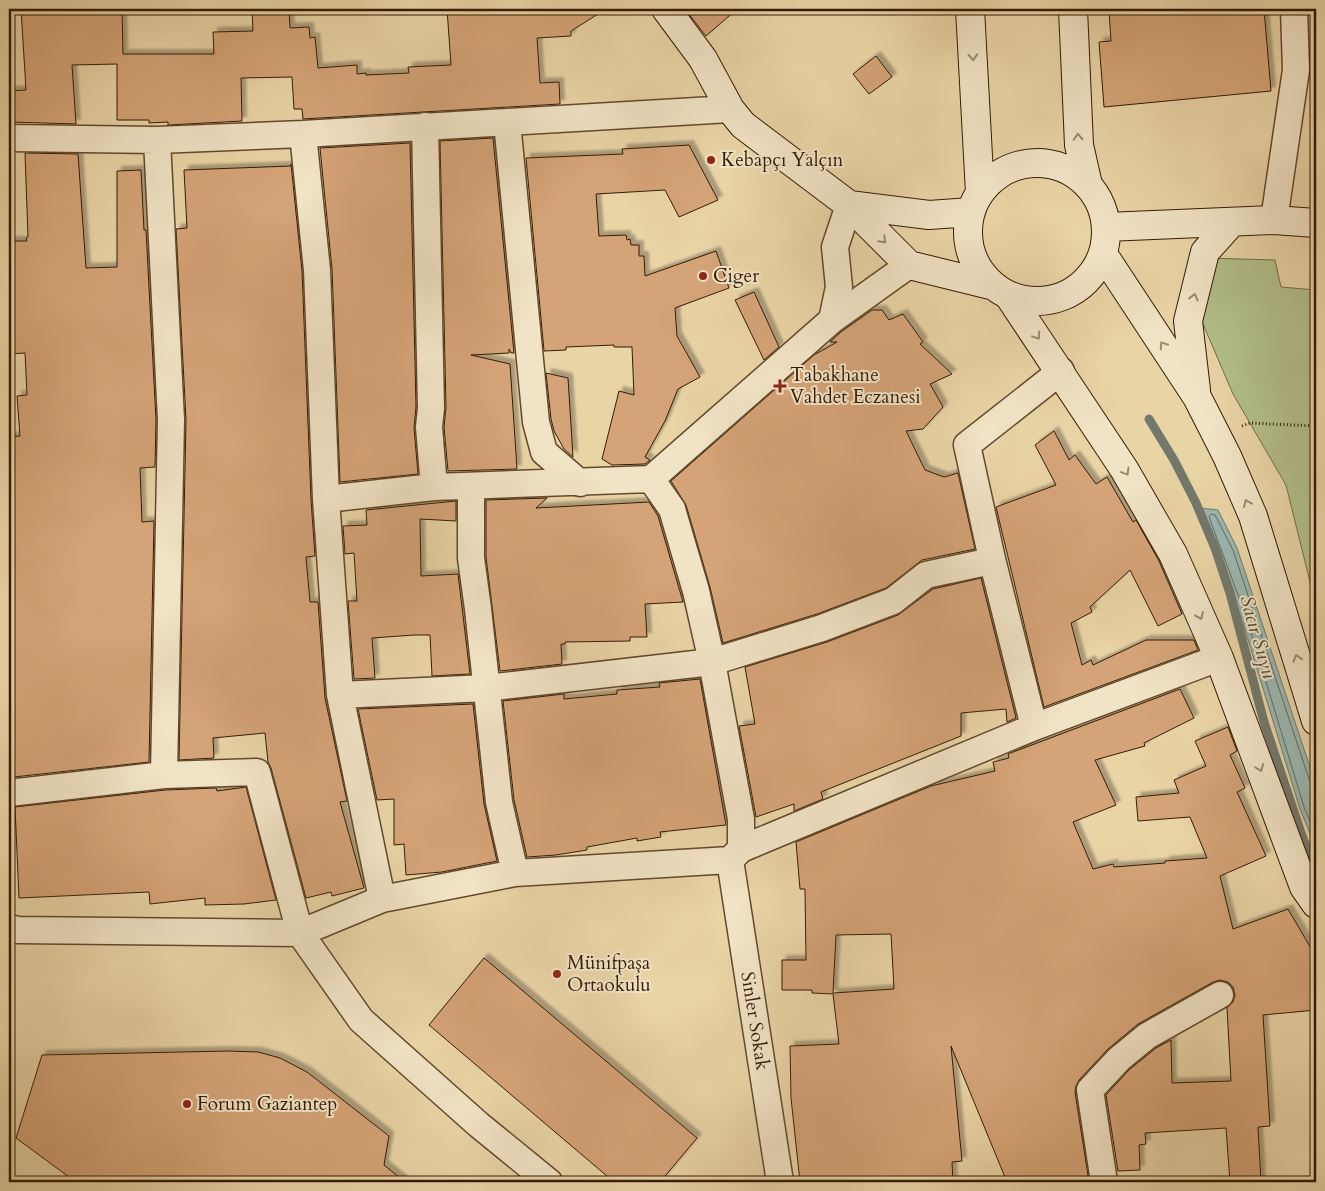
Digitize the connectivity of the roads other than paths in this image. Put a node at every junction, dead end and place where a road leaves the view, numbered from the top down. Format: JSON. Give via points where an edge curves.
{"nodes":[{"id":1,"x":666,"y":9,"type":"edge"},
{"id":2,"x":970,"y":9,"type":"edge"},
{"id":3,"x":1073,"y":9,"type":"edge"},
{"id":4,"x":1294,"y":9,"type":"edge"},
{"id":5,"x":730,"y":109,"type":"junction"},
{"id":6,"x":506,"y":122,"type":"junction"},
{"id":7,"x":425,"y":126,"type":"junction"},
{"id":8,"x":303,"y":134,"type":"junction"},
{"id":9,"x":9,"y":138,"type":"edge"},
{"id":10,"x":157,"y":140,"type":"junction"},
{"id":11,"x":1088,"y":185,"type":"junction"},
{"id":12,"x":975,"y":202,"type":"junction"},
{"id":13,"x":849,"y":205,"type":"junction"},
{"id":14,"x":1274,"y":220,"type":"junction"},
{"id":15,"x":1232,"y":222,"type":"junction"},
{"id":16,"x":1316,"y":223,"type":"edge"},
{"id":17,"x":1104,"y":241,"type":"junction"},
{"id":18,"x":909,"y":265,"type":"junction"},
{"id":19,"x":1002,"y":291,"type":"junction"},
{"id":20,"x":832,"y":320,"type":"junction"},
{"id":21,"x":1061,"y":371,"type":"junction"},
{"id":22,"x":1197,"y":396,"type":"junction"},
{"id":23,"x":650,"y":479,"type":"junction"},
{"id":24,"x":580,"y":483,"type":"junction"},
{"id":25,"x":471,"y":486,"type":"junction"},
{"id":26,"x":434,"y":488,"type":"junction"},
{"id":27,"x":326,"y":499,"type":"junction"},
{"id":28,"x":992,"y":559,"type":"junction"},
{"id":29,"x":1219,"y":658,"type":"junction"},
{"id":30,"x":712,"y":662,"type":"junction"},
{"id":31,"x":486,"y":688,"type":"junction"},
{"id":32,"x":340,"y":695,"type":"junction"},
{"id":33,"x":1316,"y":722,"type":"edge"},
{"id":34,"x":1034,"y":727,"type":"junction"},
{"id":35,"x":164,"y":775,"type":"junction"},
{"id":36,"x":9,"y":793,"type":"edge"},
{"id":37,"x":735,"y":854,"type":"junction"},
{"id":38,"x":515,"y":873,"type":"junction"},
{"id":39,"x":382,"y":899,"type":"junction"},
{"id":40,"x":1316,"y":904,"type":"edge"},
{"id":41,"x":9,"y":928,"type":"edge"},
{"id":42,"x":300,"y":933,"type":"junction"},
{"id":43,"x":1220,"y":995,"type":"dead end"},
{"id":44,"x":549,"y":1182,"type":"edge"},
{"id":45,"x":780,"y":1182,"type":"edge"},
{"id":46,"x":1104,"y":1182,"type":"edge"}],
"edges":[{"from":1,"to":5,"type":"main road","via":[[703,59]]},
{"from":2,"to":12,"type":"main road","one_way":true},
{"from":11,"to":3,"type":"main road","one_way":true,"via":[[1079,145]]},
{"from":4,"to":14,"type":"street","via":[[1296,70]]},
{"from":5,"to":6,"type":"street"},
{"from":5,"to":13,"type":"main road","via":[[743,125]]},
{"from":6,"to":7,"type":"street"},
{"from":6,"to":24,"type":"street","via":[[536,422],[544,452]]},
{"from":7,"to":8,"type":"street"},
{"from":7,"to":26,"type":"street","via":[[429,427]]},
{"from":8,"to":10,"type":"street"},
{"from":8,"to":27,"type":"street","via":[[317,270]]},
{"from":9,"to":10,"type":"street"},
{"from":10,"to":35,"type":"street","via":[[171,420]]},
{"from":11,"to":12,"type":"main road","via":[[1072,172],[1052,164],[1032,163],[1012,167],[994,177]]},
{"from":11,"to":17,"type":"main road","via":[[1100,204]]},
{"from":12,"to":13,"type":"main road","via":[[929,215]]},
{"from":12,"to":19,"type":"main road","via":[[968,232],[971,253],[980,271]]},
{"from":13,"to":18,"type":"main road","one_way":true},
{"from":13,"to":20,"type":"street","via":[[835,247],[839,287]]},
{"from":14,"to":15,"type":"main road"},
{"from":14,"to":16,"type":"main road"},
{"from":15,"to":17,"type":"main road"},
{"from":22,"to":15,"type":"main road","one_way":true,"via":[[1188,321],[1205,252]]},
{"from":17,"to":19,"type":"main road","via":[[1092,274],[1075,290],[1054,299],[1032,301]]},
{"from":22,"to":17,"type":"main road","one_way":true},
{"from":18,"to":19,"type":"main road"},
{"from":18,"to":20,"type":"street"},
{"from":19,"to":21,"type":"main road","one_way":true},
{"from":20,"to":23,"type":"street"},
{"from":21,"to":28,"type":"street","via":[[967,445]]},
{"from":21,"to":29,"type":"main road","one_way":true,"via":[[1124,469],[1173,554]]},
{"from":33,"to":22,"type":"main road","one_way":true,"via":[[1253,516]]},
{"from":23,"to":24,"type":"street"},
{"from":23,"to":30,"type":"street","name":"Sinler Sokak","via":[[672,509]]},
{"from":24,"to":25,"type":"street"},
{"from":25,"to":26,"type":"street"},
{"from":25,"to":31,"type":"street","via":[[471,558]]},
{"from":26,"to":27,"type":"street"},
{"from":27,"to":32,"type":"street"},
{"from":28,"to":30,"type":"street","via":[[926,575],[893,601],[822,628]]},
{"from":28,"to":34,"type":"street"},
{"from":29,"to":34,"type":"street"},
{"from":29,"to":40,"type":"main road","one_way":true,"via":[[1304,887]]},
{"from":30,"to":31,"type":"street"},
{"from":30,"to":37,"type":"street","name":"Sinler Sokak","via":[[740,820]]},
{"from":31,"to":32,"type":"street"},
{"from":31,"to":38,"type":"street","via":[[499,802]]},
{"from":32,"to":39,"type":"street"},
{"from":34,"to":37,"type":"street"},
{"from":35,"to":36,"type":"street"},
{"from":35,"to":42,"type":"street","via":[[257,772]]},
{"from":37,"to":38,"type":"street"},
{"from":37,"to":45,"type":"street","name":"Sinler Sokak"},
{"from":38,"to":39,"type":"street"},
{"from":39,"to":42,"type":"street"},
{"from":41,"to":42,"type":"street"},
{"from":42,"to":44,"type":"street","via":[[361,1020],[479,1125]]},
{"from":43,"to":46,"type":"street","via":[[1147,1036],[1119,1059],[1090,1090]]}]}
